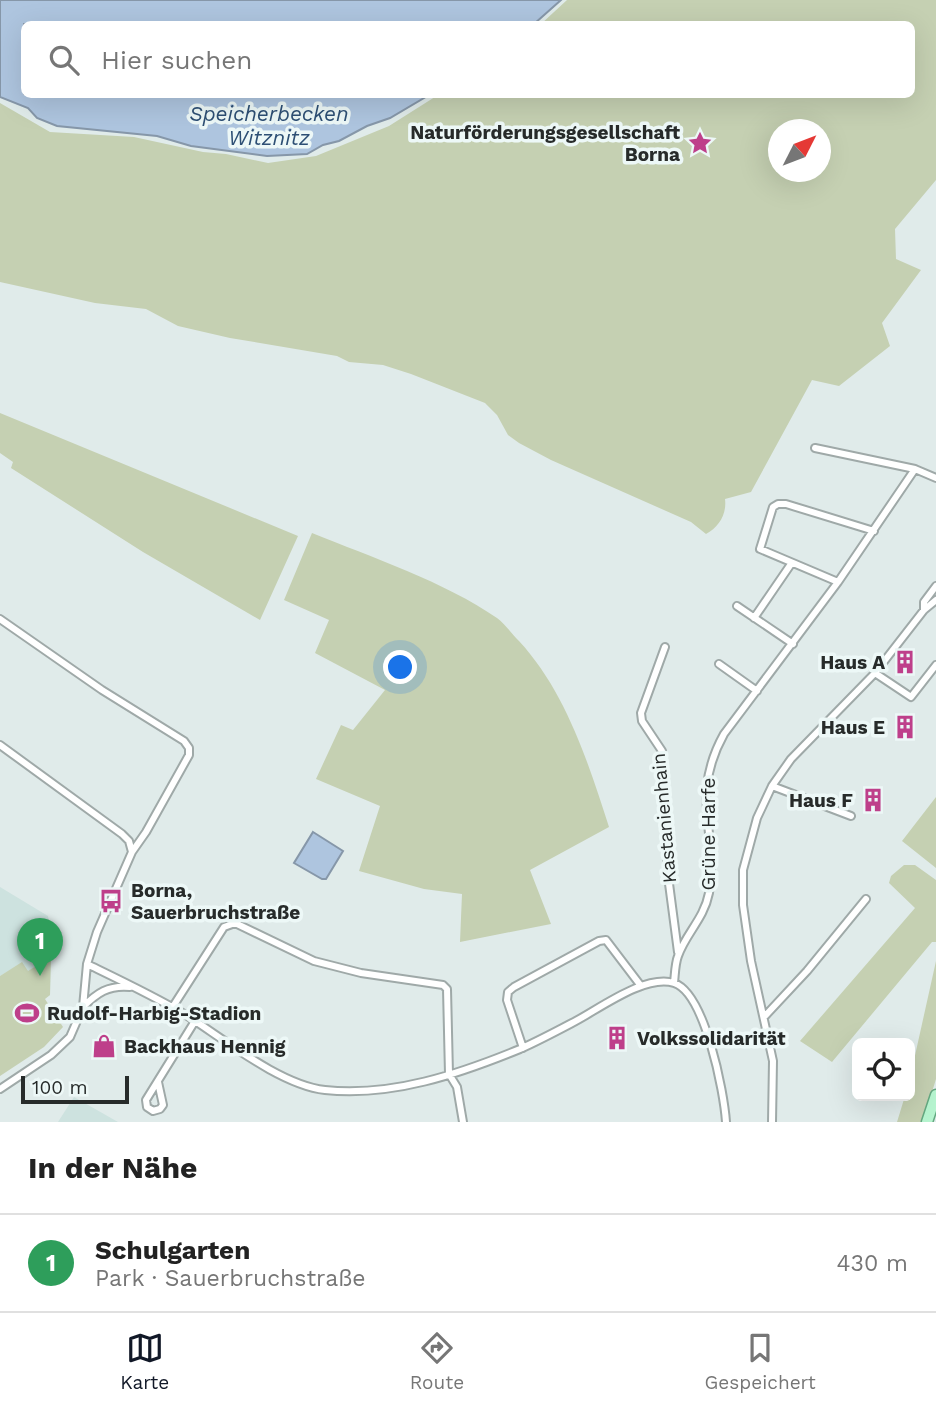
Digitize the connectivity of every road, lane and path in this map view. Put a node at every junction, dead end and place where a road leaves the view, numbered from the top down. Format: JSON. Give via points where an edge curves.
{"nodes":[{"id":1,"x":815,"y":448,"type":"dead end"},
{"id":2,"x":915,"y":470,"type":"junction"},
{"id":3,"x":936,"y":478,"type":"edge"},
{"id":4,"x":874,"y":531,"type":"junction"},
{"id":5,"x":792,"y":564,"type":"junction"},
{"id":6,"x":838,"y":582,"type":"junction"},
{"id":7,"x":936,"y":586,"type":"edge"},
{"id":8,"x":936,"y":600,"type":"edge"},
{"id":9,"x":737,"y":606,"type":"dead end"},
{"id":10,"x":924,"y":610,"type":"junction"},
{"id":11,"x":0,"y":618,"type":"edge"},
{"id":12,"x":754,"y":618,"type":"junction"},
{"id":13,"x":793,"y":645,"type":"junction"},
{"id":14,"x":665,"y":647,"type":"dead end"},
{"id":15,"x":719,"y":664,"type":"dead end"},
{"id":16,"x":936,"y":665,"type":"edge"},
{"id":17,"x":875,"y":673,"type":"junction"},
{"id":18,"x":757,"y":691,"type":"junction"},
{"id":19,"x":0,"y":744,"type":"edge"},
{"id":20,"x":772,"y":786,"type":"junction"},
{"id":21,"x":851,"y":816,"type":"dead end"},
{"id":22,"x":132,"y":852,"type":"junction"},
{"id":23,"x":866,"y":900,"type":"dead end"},
{"id":24,"x":678,"y":955,"type":"junction"},
{"id":25,"x":87,"y":964,"type":"junction"},
{"id":26,"x":674,"y":983,"type":"junction"},
{"id":27,"x":641,"y":986,"type":"junction"},
{"id":28,"x":134,"y":988,"type":"junction"},
{"id":29,"x":83,"y":1007,"type":"junction"},
{"id":30,"x":173,"y":1008,"type":"junction"},
{"id":31,"x":765,"y":1016,"type":"junction"},
{"id":32,"x":195,"y":1021,"type":"junction"},
{"id":33,"x":523,"y":1048,"type":"junction"},
{"id":34,"x":449,"y":1074,"type":"junction"},
{"id":35,"x":158,"y":1082,"type":"dead end"},
{"id":36,"x":0,"y":1089,"type":"edge"},
{"id":37,"x":936,"y":1095,"type":"edge"},
{"id":38,"x":463,"y":1122,"type":"edge"},
{"id":39,"x":726,"y":1122,"type":"edge"},
{"id":40,"x":772,"y":1122,"type":"edge"},
{"id":41,"x":927,"y":1122,"type":"edge"}],
"edges":[{"from":1,"to":2,"type":"street"},
{"from":2,"to":3,"type":"street"},
{"from":2,"to":4,"type":"street","name":"Grüne Harfe"},
{"from":4,"to":5,"type":"street","via":[[778,504],[773,507],[760,550]]},
{"from":4,"to":6,"type":"street","name":"Grüne Harfe"},
{"from":5,"to":6,"type":"street"},
{"from":5,"to":12,"type":"street"},
{"from":6,"to":13,"type":"street","name":"Grüne Harfe"},
{"from":7,"to":10,"type":"street"},
{"from":8,"to":10,"type":"street"},
{"from":9,"to":12,"type":"street"},
{"from":10,"to":17,"type":"street"},
{"from":11,"to":22,"type":"street","via":[[189,748]]},
{"from":12,"to":13,"type":"street"},
{"from":13,"to":18,"type":"street","name":"Grüne Harfe"},
{"from":14,"to":24,"type":"street","name":"Kastanienhain","via":[[641,713],[662,751],[668,876]]},
{"from":15,"to":18,"type":"street"},
{"from":16,"to":17,"type":"street","via":[[911,697]]},
{"from":17,"to":20,"type":"street","via":[[791,759]]},
{"from":18,"to":24,"type":"street","name":"Grüne Harfe","via":[[724,734],[710,763],[705,794],[711,874],[708,897]]},
{"from":19,"to":22,"type":"street","via":[[122,834]]},
{"from":20,"to":21,"type":"street"},
{"from":20,"to":31,"type":"street","via":[[757,818],[742,887],[751,961]]},
{"from":22,"to":25,"type":"street"},
{"from":23,"to":31,"type":"street"},
{"from":24,"to":26,"type":"street","name":"Grüne Harfe"},
{"from":25,"to":28,"type":"street"},
{"from":25,"to":29,"type":"street"},
{"from":26,"to":27,"type":"street"},
{"from":26,"to":39,"type":"street","via":[[692,996],[698,1009],[721,1081]]},
{"from":27,"to":33,"type":"street"},
{"from":27,"to":33,"type":"street","via":[[606,940],[599,941],[508,992]]},
{"from":28,"to":29,"type":"street","via":[[108,988]]},
{"from":28,"to":30,"type":"street"},
{"from":29,"to":36,"type":"street","via":[[61,1046]]},
{"from":30,"to":32,"type":"street"},
{"from":30,"to":34,"type":"street","via":[[224,927],[235,923],[314,961],[443,985],[447,989]]},
{"from":31,"to":40,"type":"street","via":[[773,1061]]},
{"from":32,"to":34,"type":"street","via":[[257,1061],[322,1090],[385,1090]]},
{"from":32,"to":35,"type":"street"},
{"from":33,"to":34,"type":"street"},
{"from":34,"to":38,"type":"street","via":[[457,1087]]},
{"from":37,"to":41,"type":"main road"}]}
